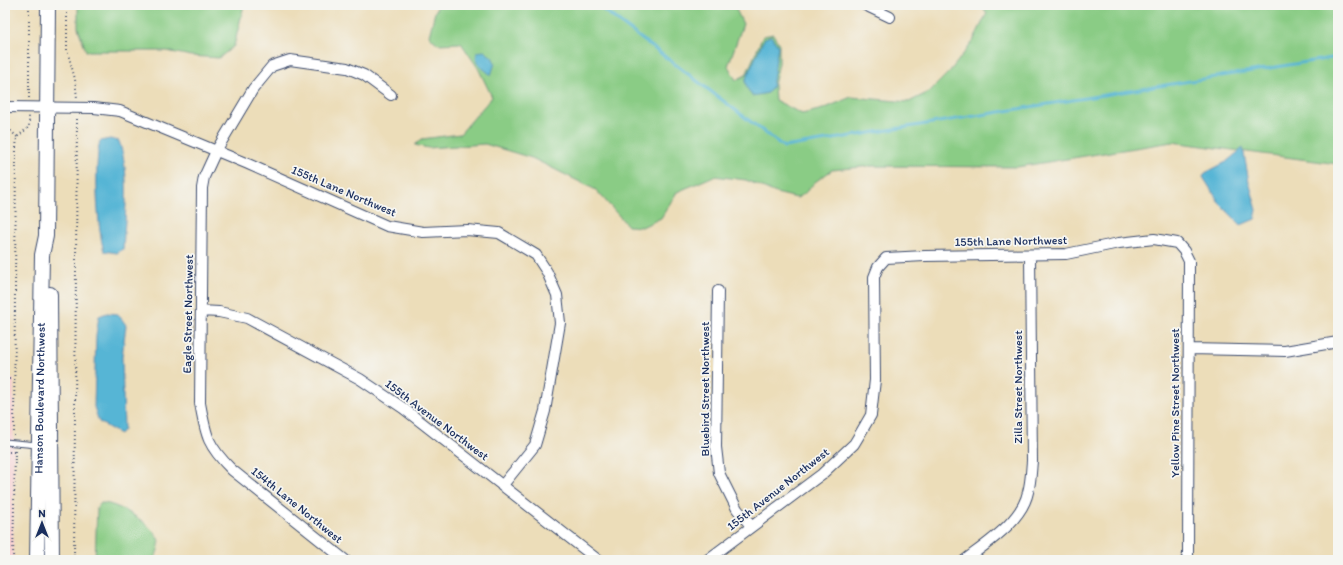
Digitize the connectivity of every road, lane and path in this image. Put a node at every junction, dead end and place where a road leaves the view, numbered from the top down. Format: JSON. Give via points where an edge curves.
{"nodes":[{"id":1,"x":29,"y":5,"type":"edge"},
{"id":2,"x":48,"y":5,"type":"edge"},
{"id":3,"x":67,"y":5,"type":"edge"},
{"id":4,"x":865,"y":5,"type":"edge"},
{"id":5,"x":890,"y":17,"type":"dead end"},
{"id":6,"x":29,"y":88,"type":"dead end"},
{"id":7,"x":391,"y":94,"type":"dead end"},
{"id":8,"x":78,"y":97,"type":"dead end"},
{"id":9,"x":5,"y":107,"type":"edge"},
{"id":10,"x":48,"y":107,"type":"junction"},
{"id":11,"x":77,"y":119,"type":"dead end"},
{"id":12,"x":5,"y":125,"type":"edge"},
{"id":13,"x":30,"y":127,"type":"dead end"},
{"id":14,"x":17,"y":137,"type":"junction"},
{"id":15,"x":216,"y":151,"type":"junction"},
{"id":16,"x":46,"y":236,"type":"junction"},
{"id":17,"x":1182,"y":248,"type":"joint"},
{"id":18,"x":1030,"y":255,"type":"junction"},
{"id":19,"x":886,"y":259,"type":"joint"},
{"id":20,"x":718,"y":290,"type":"dead end"},
{"id":21,"x":201,"y":311,"type":"junction"},
{"id":22,"x":1338,"y":342,"type":"edge"},
{"id":23,"x":1189,"y":349,"type":"junction"},
{"id":24,"x":5,"y":379,"type":"edge"},
{"id":25,"x":14,"y":379,"type":"junction"},
{"id":26,"x":14,"y":435,"type":"dead end"},
{"id":27,"x":5,"y":442,"type":"edge"},
{"id":28,"x":37,"y":445,"type":"junction"},
{"id":29,"x":5,"y":452,"type":"edge"},
{"id":30,"x":232,"y":470,"type":"joint"},
{"id":31,"x":502,"y":486,"type":"junction"},
{"id":32,"x":751,"y":526,"type":"junction"},
{"id":33,"x":13,"y":560,"type":"edge"},
{"id":34,"x":37,"y":560,"type":"edge"},
{"id":35,"x":52,"y":560,"type":"edge"},
{"id":36,"x":74,"y":560,"type":"edge"},
{"id":37,"x":345,"y":560,"type":"edge"},
{"id":38,"x":598,"y":560,"type":"edge"},
{"id":39,"x":707,"y":560,"type":"edge"},
{"id":40,"x":964,"y":560,"type":"edge"},
{"id":41,"x":1186,"y":560,"type":"edge"}],
"edges":[{"from":1,"to":6,"type":"path"},
{"from":2,"to":10,"type":"main road","name":"Hanson Boulevard Northwest"},
{"from":3,"to":8,"type":"path","via":[[67,50],[76,79]]},
{"from":4,"to":5,"type":"street"},
{"from":7,"to":15,"type":"street","via":[[364,75],[347,68],[290,60],[272,66],[253,89]]},
{"from":9,"to":10,"type":"street","name":"155th Lane Northwest"},
{"from":10,"to":15,"type":"street","name":"155th Lane Northwest","via":[[120,111]]},
{"from":10,"to":16,"type":"main road","name":"Hanson Boulevard Northwest"},
{"from":11,"to":36,"type":"path"},
{"from":12,"to":14,"type":"path"},
{"from":13,"to":14,"type":"path"},
{"from":14,"to":25,"type":"path"},
{"from":15,"to":21,"type":"street","name":"Eagle Street Northwest","via":[[204,177],[202,188]]},
{"from":15,"to":31,"type":"street","name":"155th Lane Northwest","via":[[387,226],[424,232],[467,230],[499,233],[536,255],[557,295],[560,323],[535,445]]},
{"from":16,"to":28,"type":"main road","name":"Hanson Boulevard Northwest","via":[[42,256]]},
{"from":16,"to":35,"type":"main road","name":"Hanson Boulevard Northwest","via":[[50,272]]},
{"from":17,"to":18,"type":"street","name":"155th Lane Northwest","via":[[1177,243],[1154,239],[1066,254]]},
{"from":17,"to":23,"type":"street","name":"Yellow Pine Street Northwest","via":[[1189,261]]},
{"from":18,"to":19,"type":"street","name":"155th Lane Northwest"},
{"from":18,"to":40,"type":"street","name":"Zilla Street Northwest","via":[[1032,461],[1028,493],[1016,516],[999,535]]},
{"from":19,"to":32,"type":"street","name":"155th Avenue Northwest","via":[[878,267],[874,278],[875,380],[871,415],[854,444],[822,474]]},
{"from":20,"to":32,"type":"street","name":"Bluebird Street Northwest","via":[[716,447],[719,473],[737,509]]},
{"from":21,"to":30,"type":"street","name":"Eagle Street Northwest","via":[[200,402],[206,436],[219,457]]},
{"from":21,"to":31,"type":"street","name":"155th Avenue Northwest","via":[[247,318],[360,379],[403,408]]},
{"from":22,"to":23,"type":"street","via":[[1285,351]]},
{"from":23,"to":41,"type":"street","name":"Yellow Pine Street Northwest"},
{"from":24,"to":25,"type":"path"},
{"from":25,"to":26,"type":"path"},
{"from":27,"to":28,"type":"lane"},
{"from":28,"to":34,"type":"main road","name":"Hanson Boulevard Northwest"},
{"from":29,"to":33,"type":"path","via":[[14,452]]},
{"from":30,"to":37,"type":"street","name":"154th Lane Northwest"},
{"from":31,"to":38,"type":"street","name":"155th Avenue Northwest"},
{"from":32,"to":39,"type":"street","name":"155th Avenue Northwest"}]}
